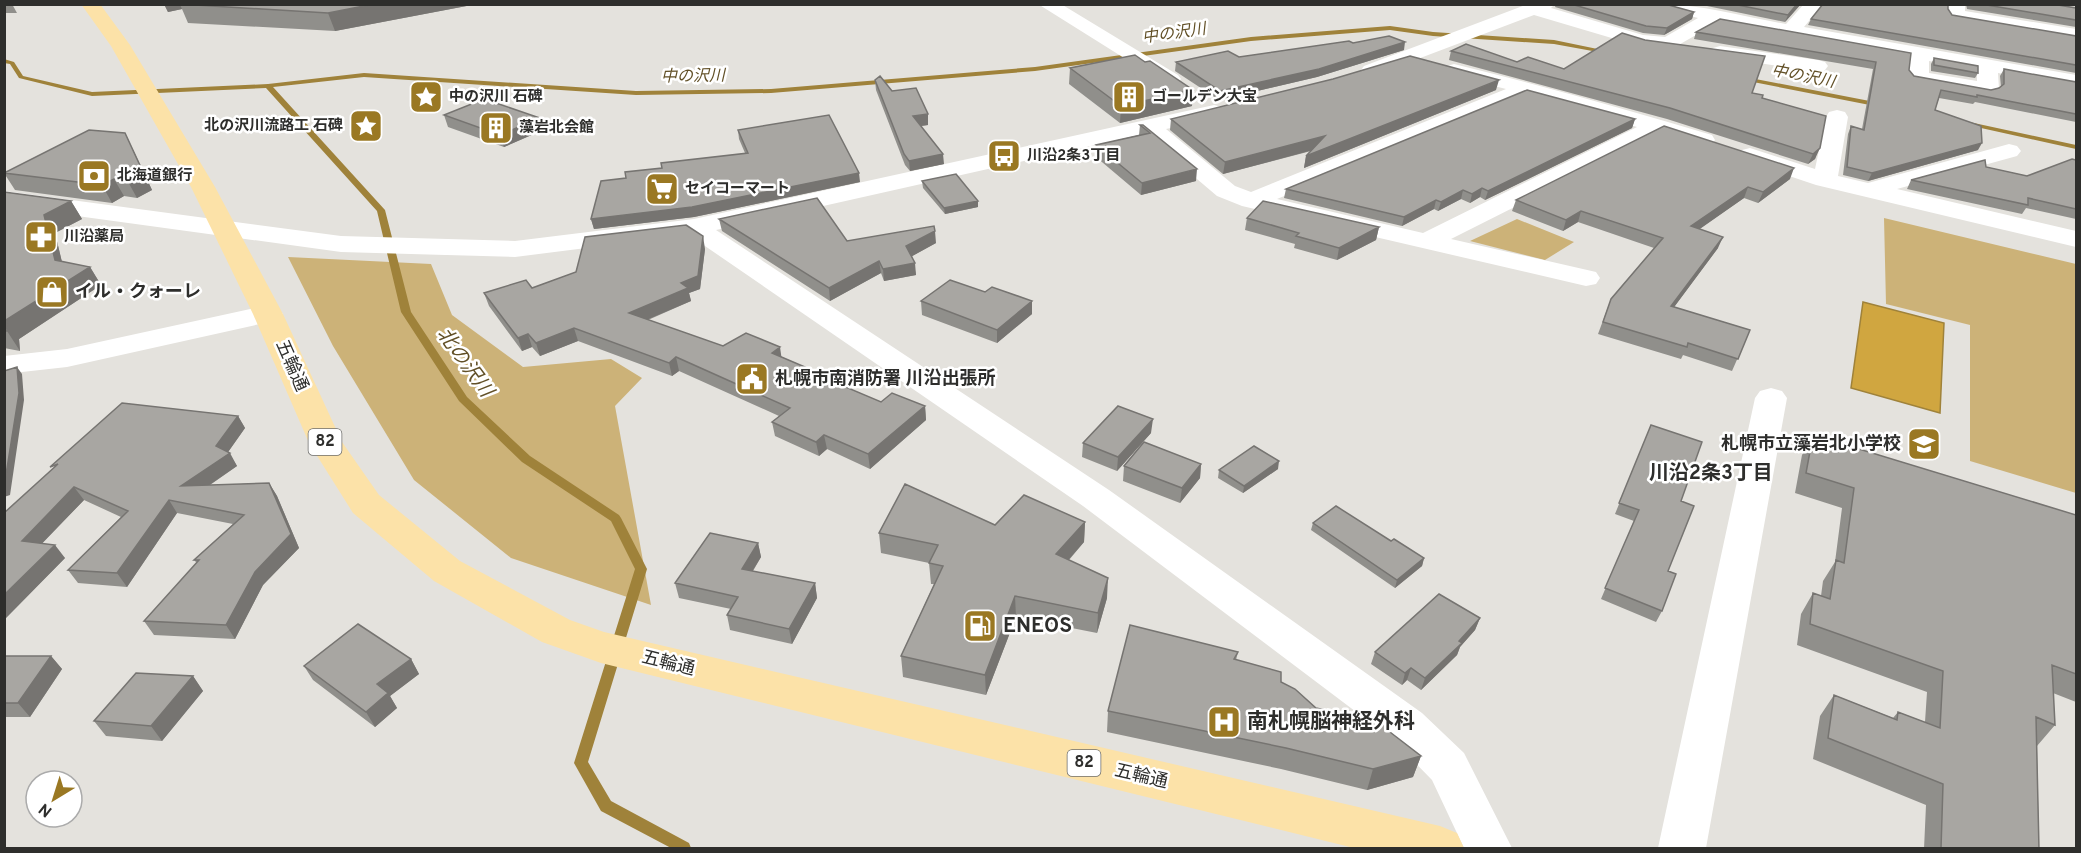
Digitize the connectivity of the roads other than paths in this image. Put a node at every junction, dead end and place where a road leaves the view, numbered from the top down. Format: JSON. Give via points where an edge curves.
{"nodes":[{"id":1,"x":90,"y":4,"type":"edge"},
{"id":2,"x":1047,"y":4,"type":"edge"},
{"id":3,"x":1667,"y":4,"type":"edge"},
{"id":4,"x":1814,"y":4,"type":"edge"},
{"id":5,"x":1956,"y":4,"type":"edge"},
{"id":6,"x":1540,"y":7,"type":"edge"},
{"id":7,"x":1714,"y":17,"type":"junction"},
{"id":8,"x":1790,"y":31,"type":"junction"},
{"id":9,"x":2076,"y":35,"type":"edge"},
{"id":10,"x":1668,"y":44,"type":"junction"},
{"id":11,"x":1408,"y":58,"type":"junction"},
{"id":12,"x":1818,"y":66,"type":"dead end"},
{"id":13,"x":1345,"y":78,"type":"edge"},
{"id":14,"x":2076,"y":81,"type":"edge"},
{"id":15,"x":1527,"y":88,"type":"junction"},
{"id":16,"x":1837,"y":117,"type":"dead end"},
{"id":17,"x":1658,"y":126,"type":"junction"},
{"id":18,"x":1149,"y":127,"type":"junction"},
{"id":19,"x":2009,"y":151,"type":"dead end"},
{"id":20,"x":1825,"y":180,"type":"junction"},
{"id":21,"x":1871,"y":190,"type":"junction"},
{"id":22,"x":4,"y":198,"type":"edge"},
{"id":23,"x":1251,"y":201,"type":"junction"},
{"id":24,"x":694,"y":227,"type":"junction"},
{"id":25,"x":224,"y":228,"type":"junction"},
{"id":26,"x":2076,"y":239,"type":"edge"},
{"id":27,"x":1425,"y":242,"type":"junction"},
{"id":28,"x":1586,"y":278,"type":"dead end"},
{"id":29,"x":267,"y":314,"type":"junction"},
{"id":30,"x":4,"y":365,"type":"edge"},
{"id":31,"x":1771,"y":398,"type":"dead end"},
{"id":32,"x":1440,"y":849,"type":"edge"},
{"id":33,"x":1488,"y":849,"type":"edge"},
{"id":34,"x":1682,"y":849,"type":"edge"}],
"edges":[{"from":1,"to":25,"type":"main road","name":"五輪通","number":"82","via":[[158,108]]},
{"from":2,"to":18,"type":"street","via":[[1227,108]]},
{"from":3,"to":7,"type":"street"},
{"from":4,"to":8,"type":"street"},
{"from":5,"to":9,"type":"street","via":[[1956,15]]},
{"from":6,"to":10,"type":"street","via":[[1642,40]]},
{"from":6,"to":11,"type":"street"},
{"from":7,"to":8,"type":"street"},
{"from":7,"to":10,"type":"street"},
{"from":8,"to":14,"type":"street","via":[[1920,54],[1918,77],[1988,89],[1988,65]]},
{"from":10,"to":12,"type":"street"},
{"from":11,"to":13,"type":"street"},
{"from":11,"to":15,"type":"street"},
{"from":15,"to":17,"type":"street"},
{"from":15,"to":23,"type":"street"},
{"from":16,"to":20,"type":"street"},
{"from":17,"to":20,"type":"street"},
{"from":17,"to":27,"type":"street"},
{"from":18,"to":23,"type":"street","via":[[1226,191]]},
{"from":18,"to":24,"type":"street"},
{"from":19,"to":21,"type":"street"},
{"from":20,"to":21,"type":"street"},
{"from":21,"to":26,"type":"street"},
{"from":22,"to":25,"type":"street"},
{"from":23,"to":27,"type":"street"},
{"from":24,"to":25,"type":"street","via":[[515,249],[378,246]]},
{"from":24,"to":33,"type":"street","via":[[1096,498],[1407,726],[1448,766]]},
{"from":25,"to":29,"type":"main road","name":"五輪通","number":"82"},
{"from":27,"to":28,"type":"street"},
{"from":29,"to":30,"type":"street","via":[[68,358]]},
{"from":29,"to":32,"type":"main road","name":"五輪通","number":"82","via":[[326,443],[366,504],[447,571],[556,631],[601,647]]},
{"from":31,"to":34,"type":"street"}]}
